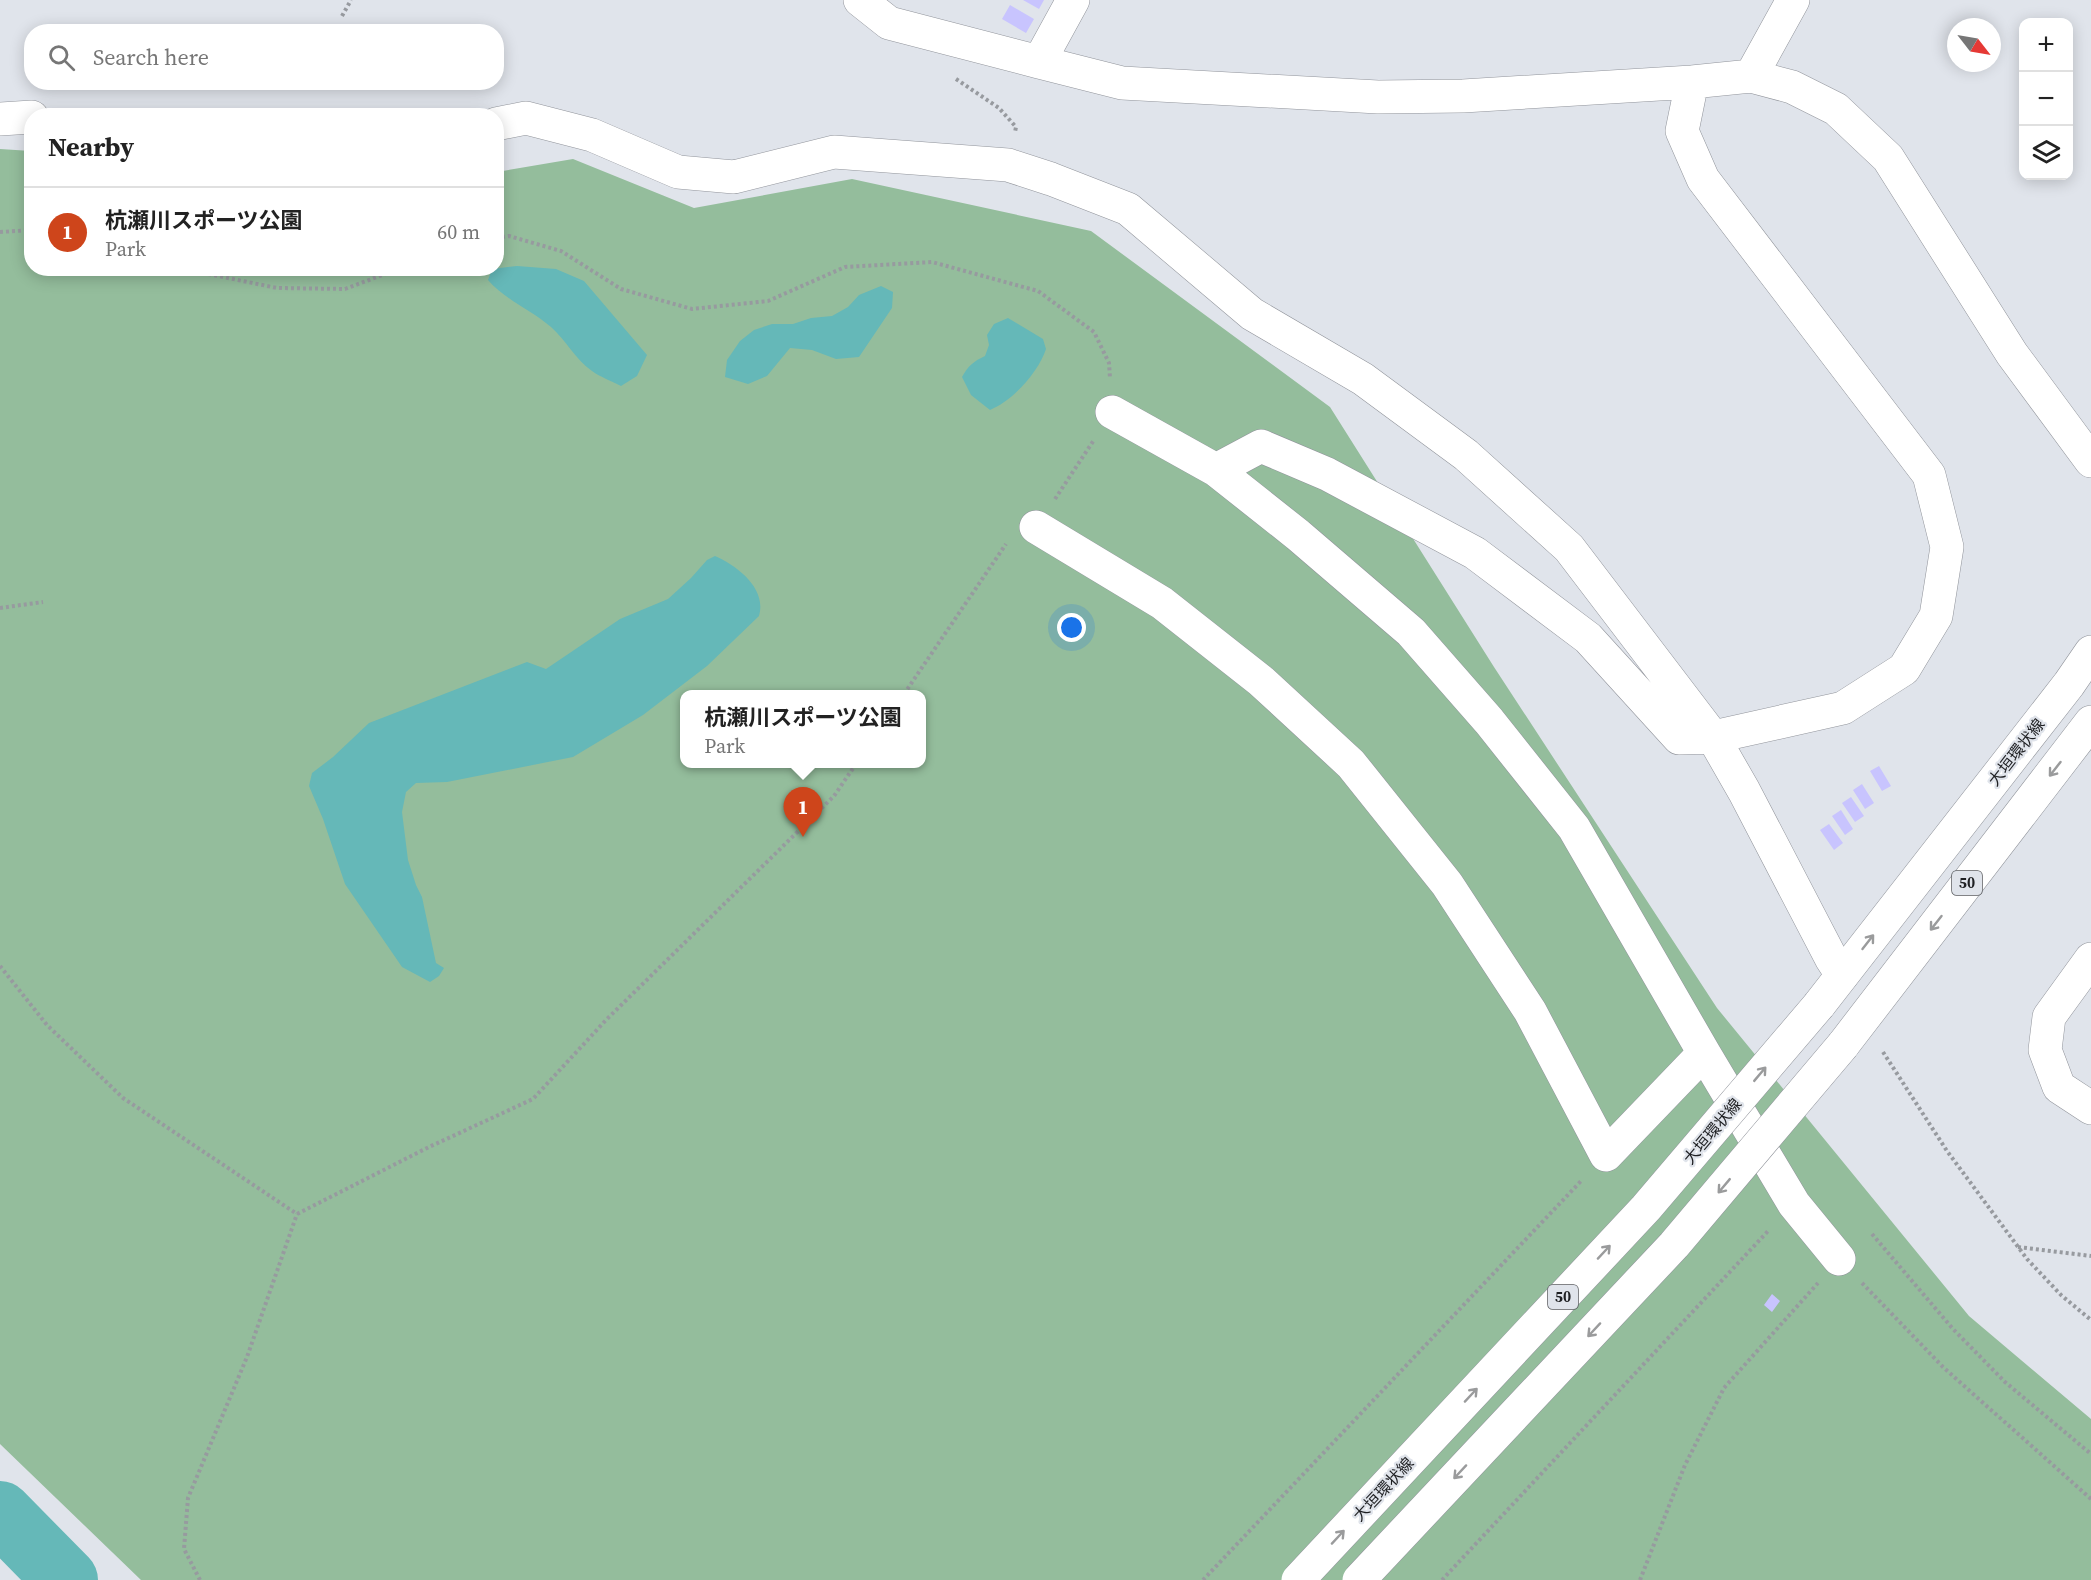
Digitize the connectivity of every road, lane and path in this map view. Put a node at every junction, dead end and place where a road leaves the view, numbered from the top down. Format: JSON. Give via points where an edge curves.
{"nodes":[{"id":1,"x":351,"y":0,"type":"edge"},
{"id":2,"x":860,"y":0,"type":"edge"},
{"id":3,"x":1074,"y":0,"type":"edge"},
{"id":4,"x":1793,"y":0,"type":"edge"},
{"id":5,"x":342,"y":16,"type":"dead end"},
{"id":6,"x":1039,"y":62,"type":"junction"},
{"id":7,"x":1751,"y":76,"type":"junction"},
{"id":8,"x":1692,"y":82,"type":"junction"},
{"id":9,"x":24,"y":118,"type":"edge"},
{"id":10,"x":0,"y":119,"type":"edge"},
{"id":11,"x":504,"y":122,"type":"edge"},
{"id":12,"x":24,"y":230,"type":"edge"},
{"id":13,"x":0,"y":231,"type":"edge"},
{"id":14,"x":504,"y":237,"type":"edge"},
{"id":15,"x":218,"y":276,"type":"edge"},
{"id":16,"x":379,"y":276,"type":"edge"},
{"id":17,"x":1112,"y":412,"type":"junction"},
{"id":18,"x":2091,"y":461,"type":"edge"},
{"id":19,"x":1216,"y":470,"type":"junction"},
{"id":20,"x":1036,"y":527,"type":"junction"},
{"id":21,"x":43,"y":602,"type":"dead end"},
{"id":22,"x":0,"y":608,"type":"edge"},
{"id":23,"x":2091,"y":652,"type":"edge"},
{"id":24,"x":907,"y":690,"type":"edge"},
{"id":25,"x":2091,"y":722,"type":"edge"},
{"id":26,"x":1713,"y":737,"type":"junction"},
{"id":27,"x":853,"y":768,"type":"edge"},
{"id":28,"x":2091,"y":958,"type":"edge"},
{"id":29,"x":0,"y":966,"type":"edge"},
{"id":30,"x":1842,"y":975,"type":"junction"},
{"id":31,"x":1850,"y":1036,"type":"junction"},
{"id":32,"x":1704,"y":1053,"type":"junction"},
{"id":33,"x":2091,"y":1108,"type":"edge"},
{"id":34,"x":1606,"y":1155,"type":"junction"},
{"id":35,"x":1794,"y":1204,"type":"junction"},
{"id":36,"x":297,"y":1214,"type":"junction"},
{"id":37,"x":1872,"y":1234,"type":"dead end"},
{"id":38,"x":2018,"y":1247,"type":"junction"},
{"id":39,"x":2091,"y":1256,"type":"edge"},
{"id":40,"x":1839,"y":1259,"type":"junction"},
{"id":41,"x":2091,"y":1320,"type":"edge"},
{"id":42,"x":2091,"y":1454,"type":"edge"},
{"id":43,"x":2091,"y":1499,"type":"edge"},
{"id":44,"x":200,"y":1580,"type":"edge"},
{"id":45,"x":1203,"y":1580,"type":"edge"},
{"id":46,"x":1298,"y":1580,"type":"edge"},
{"id":47,"x":1359,"y":1580,"type":"edge"},
{"id":48,"x":1442,"y":1580,"type":"edge"},
{"id":49,"x":1640,"y":1580,"type":"edge"}],
"edges":[{"from":1,"to":5,"type":"path"},
{"from":2,"to":6,"type":"street","via":[[889,23]]},
{"from":3,"to":6,"type":"street"},
{"from":4,"to":7,"type":"street"},
{"from":6,"to":8,"type":"street","via":[[1122,83],[1378,97],[1463,96]]},
{"from":7,"to":8,"type":"street"},
{"from":7,"to":18,"type":"street","via":[[1792,87],[1836,109],[1888,158],[2013,354]]},
{"from":8,"to":26,"type":"street","via":[[1682,131],[1702,179],[1929,475],[1947,547],[1936,616],[1904,669],[1843,708]]},
{"from":9,"to":10,"type":"street"},
{"from":11,"to":26,"type":"street","via":[[526,118],[592,135],[678,172],[734,177],[834,152],[1008,165],[1128,209],[1252,314],[1363,379],[1466,455],[1569,548]]},
{"from":12,"to":13,"type":"path"},
{"from":14,"to":17,"type":"path","via":[[561,251],[621,289],[692,309],[768,302],[844,267],[932,261],[1038,291],[1094,332],[1109,363]]},
{"from":15,"to":16,"type":"path","via":[[277,288],[345,288]]},
{"from":17,"to":19,"type":"street"},
{"from":17,"to":20,"type":"path"},
{"from":19,"to":26,"type":"street","via":[[1261,446],[1327,474],[1475,553],[1588,638],[1679,738]]},
{"from":19,"to":32,"type":"street","via":[[1411,632],[1489,721],[1574,828]]},
{"from":20,"to":24,"type":"path","via":[[1015,531]]},
{"from":20,"to":34,"type":"street","via":[[1162,603],[1261,681],[1351,764],[1447,884],[1530,1011]]},
{"from":21,"to":22,"type":"path"},
{"from":30,"to":23,"type":"street","name":"大垣環状線","number":"50","one_way":true},
{"from":25,"to":31,"type":"street","number":"50","one_way":true},
{"from":26,"to":30,"type":"street"},
{"from":27,"to":36,"type":"path","via":[[834,796],[606,1020],[533,1099]]},
{"from":28,"to":33,"type":"street","via":[[2049,1017],[2045,1050],[2059,1087]]},
{"from":29,"to":36,"type":"path","via":[[47,1025],[123,1098]]},
{"from":46,"to":30,"type":"street","name":"大垣環状線","number":"50","one_way":true,"bridge":true,"via":[[1646,1208]]},
{"from":31,"to":38,"type":"path","via":[[1876,1042],[1947,1151]]},
{"from":31,"to":47,"type":"street","number":"50","one_way":true,"bridge":true,"via":[[1674,1245]]},
{"from":32,"to":34,"type":"street"},
{"from":32,"to":35,"type":"street"},
{"from":34,"to":45,"type":"path"},
{"from":35,"to":40,"type":"street"},
{"from":35,"to":48,"type":"path"},
{"from":36,"to":44,"type":"path","via":[[247,1357],[188,1498],[184,1549]]},
{"from":37,"to":42,"type":"path","via":[[2005,1382]]},
{"from":38,"to":39,"type":"path"},
{"from":38,"to":41,"type":"path","via":[[2061,1295]]},
{"from":40,"to":43,"type":"path","via":[[1943,1367]]},
{"from":40,"to":49,"type":"path","via":[[1724,1388],[1686,1465]]}]}
